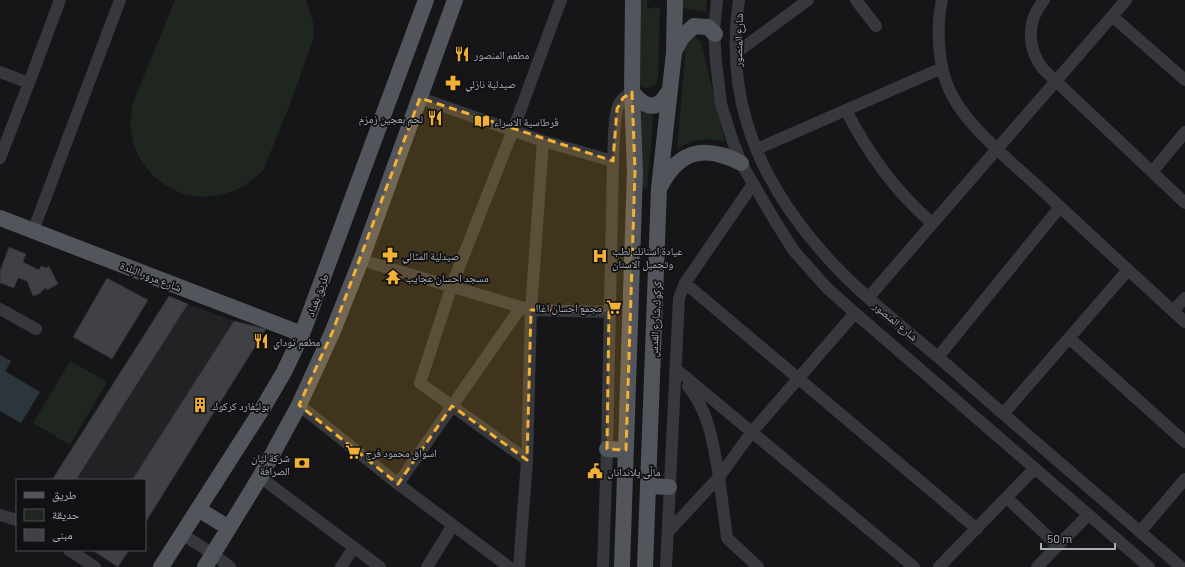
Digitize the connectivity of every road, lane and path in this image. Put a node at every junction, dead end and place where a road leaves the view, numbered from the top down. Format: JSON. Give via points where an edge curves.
{"nodes":[{"id":1,"x":60,"y":0,"type":"edge"},
{"id":2,"x":120,"y":0,"type":"edge"},
{"id":3,"x":426,"y":0,"type":"edge"},
{"id":4,"x":455,"y":0,"type":"edge"},
{"id":5,"x":561,"y":0,"type":"edge"},
{"id":6,"x":633,"y":0,"type":"edge"},
{"id":7,"x":675,"y":0,"type":"edge"},
{"id":8,"x":717,"y":0,"type":"edge"},
{"id":9,"x":739,"y":0,"type":"edge"},
{"id":10,"x":808,"y":0,"type":"edge"},
{"id":11,"x":856,"y":0,"type":"edge"},
{"id":12,"x":942,"y":0,"type":"edge"},
{"id":13,"x":1044,"y":0,"type":"edge"},
{"id":14,"x":1125,"y":0,"type":"edge"},
{"id":15,"x":1112,"y":16,"type":"junction"},
{"id":16,"x":876,"y":26,"type":"dead end"},
{"id":17,"x":715,"y":34,"type":"junction"},
{"id":18,"x":674,"y":53,"type":"junction"},
{"id":19,"x":736,"y":53,"type":"junction"},
{"id":20,"x":942,"y":68,"type":"junction"},
{"id":21,"x":0,"y":72,"type":"edge"},
{"id":22,"x":1185,"y":80,"type":"edge"},
{"id":23,"x":1056,"y":81,"type":"junction"},
{"id":24,"x":29,"y":84,"type":"junction"},
{"id":25,"x":670,"y":90,"type":"junction"},
{"id":26,"x":632,"y":92,"type":"junction"},
{"id":27,"x":420,"y":98,"type":"junction"},
{"id":28,"x":846,"y":110,"type":"junction"},
{"id":29,"x":513,"y":130,"type":"junction"},
{"id":30,"x":1185,"y":132,"type":"edge"},
{"id":31,"x":544,"y":141,"type":"junction"},
{"id":32,"x":757,"y":149,"type":"junction"},
{"id":33,"x":997,"y":149,"type":"junction"},
{"id":34,"x":0,"y":158,"type":"edge"},
{"id":35,"x":614,"y":161,"type":"junction"},
{"id":36,"x":741,"y":163,"type":"junction"},
{"id":37,"x":1152,"y":172,"type":"junction"},
{"id":38,"x":753,"y":184,"type":"junction"},
{"id":39,"x":659,"y":188,"type":"junction"},
{"id":40,"x":1185,"y":203,"type":"edge"},
{"id":41,"x":1060,"y":207,"type":"junction"},
{"id":42,"x":0,"y":218,"type":"edge"},
{"id":43,"x":932,"y":223,"type":"junction"},
{"id":44,"x":33,"y":231,"type":"junction"},
{"id":45,"x":360,"y":260,"type":"junction"},
{"id":46,"x":1128,"y":270,"type":"junction"},
{"id":47,"x":685,"y":283,"type":"junction"},
{"id":48,"x":452,"y":285,"type":"junction"},
{"id":49,"x":868,"y":298,"type":"junction"},
{"id":50,"x":1185,"y":298,"type":"edge"},
{"id":51,"x":526,"y":308,"type":"junction"},
{"id":52,"x":0,"y":309,"type":"edge"},
{"id":53,"x":1173,"y":311,"type":"junction"},
{"id":54,"x":609,"y":312,"type":"junction"},
{"id":55,"x":855,"y":313,"type":"junction"},
{"id":56,"x":1185,"y":322,"type":"edge"},
{"id":57,"x":36,"y":329,"type":"dead end"},
{"id":58,"x":302,"y":334,"type":"junction"},
{"id":59,"x":1069,"y":338,"type":"junction"},
{"id":60,"x":938,"y":357,"type":"junction"},
{"id":61,"x":676,"y":369,"type":"junction"},
{"id":62,"x":799,"y":378,"type":"junction"},
{"id":63,"x":980,"y":394,"type":"junction"},
{"id":64,"x":299,"y":405,"type":"junction"},
{"id":65,"x":452,"y":406,"type":"junction"},
{"id":66,"x":967,"y":410,"type":"junction"},
{"id":67,"x":1004,"y":413,"type":"junction"},
{"id":68,"x":751,"y":433,"type":"junction"},
{"id":69,"x":1185,"y":442,"type":"edge"},
{"id":70,"x":607,"y":450,"type":"junction"},
{"id":71,"x":626,"y":450,"type":"junction"},
{"id":72,"x":527,"y":460,"type":"junction"},
{"id":73,"x":1034,"y":469,"type":"junction"},
{"id":74,"x":260,"y":477,"type":"junction"},
{"id":75,"x":719,"y":477,"type":"junction"},
{"id":76,"x":1185,"y":479,"type":"edge"},
{"id":77,"x":398,"y":484,"type":"junction"},
{"id":78,"x":648,"y":486,"type":"junction"},
{"id":79,"x":669,"y":487,"type":"junction"},
{"id":80,"x":1007,"y":498,"type":"junction"},
{"id":81,"x":198,"y":510,"type":"junction"},
{"id":82,"x":0,"y":515,"type":"edge"},
{"id":83,"x":1088,"y":515,"type":"junction"},
{"id":84,"x":16,"y":520,"type":"edge"},
{"id":85,"x":453,"y":525,"type":"junction"},
{"id":86,"x":229,"y":528,"type":"junction"},
{"id":87,"x":977,"y":529,"type":"junction"},
{"id":88,"x":668,"y":532,"type":"junction"},
{"id":89,"x":1140,"y":532,"type":"junction"},
{"id":90,"x":182,"y":534,"type":"junction"},
{"id":91,"x":1058,"y":546,"type":"junction"},
{"id":92,"x":354,"y":547,"type":"junction"},
{"id":93,"x":71,"y":551,"type":"edge"},
{"id":94,"x":209,"y":561,"type":"edge"},
{"id":95,"x":95,"y":567,"type":"edge"},
{"id":96,"x":161,"y":567,"type":"edge"},
{"id":97,"x":230,"y":567,"type":"edge"},
{"id":98,"x":341,"y":567,"type":"edge"},
{"id":99,"x":380,"y":567,"type":"edge"},
{"id":100,"x":427,"y":567,"type":"edge"},
{"id":101,"x":509,"y":567,"type":"edge"},
{"id":102,"x":519,"y":567,"type":"edge"},
{"id":103,"x":603,"y":567,"type":"edge"},
{"id":104,"x":622,"y":567,"type":"edge"},
{"id":105,"x":645,"y":567,"type":"edge"},
{"id":106,"x":666,"y":567,"type":"edge"},
{"id":107,"x":758,"y":567,"type":"edge"},
{"id":108,"x":914,"y":567,"type":"edge"},
{"id":109,"x":939,"y":567,"type":"edge"},
{"id":110,"x":1037,"y":567,"type":"edge"},
{"id":111,"x":1149,"y":567,"type":"edge"},
{"id":112,"x":1181,"y":567,"type":"edge"}],
"edges":[{"from":1,"to":24,"type":"street"},
{"from":2,"to":44,"type":"street"},
{"from":3,"to":58,"type":"main road","name":"طريق بغداد"},
{"from":4,"to":27,"type":"main road"},
{"from":5,"to":29,"type":"street"},
{"from":6,"to":26,"type":"main road"},
{"from":7,"to":18,"type":"main road","name":"كركوك,شارع القدس"},
{"from":8,"to":17,"type":"street","name":"شارع المنصور"},
{"from":9,"to":19,"type":"street","name":"شارع المنصور"},
{"from":10,"to":19,"type":"street"},
{"from":11,"to":16,"type":"street"},
{"from":12,"to":20,"type":"street","via":[[939,30]]},
{"from":13,"to":23,"type":"street","via":[[1033,18],[1030,36],[1036,60]]},
{"from":14,"to":15,"type":"street"},
{"from":15,"to":22,"type":"street"},
{"from":15,"to":23,"type":"street"},
{"from":17,"to":18,"type":"main road","via":[[708,27],[694,26],[682,37]]},
{"from":17,"to":36,"type":"street","name":"شارع المنصور","via":[[721,104]]},
{"from":18,"to":25,"type":"main road","name":"كركوك,شارع القدس"},
{"from":19,"to":32,"type":"street","name":"شارع المنصور","via":[[737,76],[747,124]]},
{"from":20,"to":28,"type":"street"},
{"from":20,"to":33,"type":"street","via":[[948,89],[964,115]]},
{"from":21,"to":24,"type":"street"},
{"from":23,"to":33,"type":"street"},
{"from":23,"to":37,"type":"street"},
{"from":24,"to":34,"type":"street"},
{"from":25,"to":26,"type":"main road","via":[[662,102],[650,106],[643,104]]},
{"from":25,"to":39,"type":"main road","name":"كركوك,شارع القدس"},
{"from":26,"to":35,"type":"street","via":[[623,98],[617,108]]},
{"from":26,"to":71,"type":"main road","via":[[635,171]]},
{"from":27,"to":29,"type":"street"},
{"from":27,"to":45,"type":"main road"},
{"from":28,"to":32,"type":"street"},
{"from":28,"to":43,"type":"street","via":[[883,172],[906,199]]},
{"from":29,"to":31,"type":"street"},
{"from":29,"to":48,"type":"street"},
{"from":30,"to":37,"type":"street"},
{"from":31,"to":35,"type":"street"},
{"from":31,"to":51,"type":"street"},
{"from":32,"to":49,"type":"street","name":"شارع المنصور","via":[[780,194],[815,245]]},
{"from":33,"to":41,"type":"street"},
{"from":33,"to":43,"type":"street"},
{"from":35,"to":54,"type":"street"},
{"from":36,"to":38,"type":"street","name":"شارع المنصور"},
{"from":36,"to":39,"type":"main road","via":[[727,156],[697,153],[688,156],[672,168]]},
{"from":37,"to":40,"type":"street"},
{"from":38,"to":47,"type":"street"},
{"from":38,"to":55,"type":"street","name":"شارع المنصور","via":[[794,251]]},
{"from":39,"to":78,"type":"main road","name":"كركوك,شارع القدس"},
{"from":41,"to":46,"type":"street"},
{"from":41,"to":60,"type":"street"},
{"from":42,"to":44,"type":"main road","name":"شارع مرور البلدة"},
{"from":43,"to":49,"type":"street"},
{"from":44,"to":58,"type":"main road","name":"شارع مرور البلدة"},
{"from":45,"to":48,"type":"street"},
{"from":45,"to":64,"type":"main road","via":[[332,333]]},
{"from":46,"to":53,"type":"street"},
{"from":46,"to":59,"type":"street"},
{"from":47,"to":61,"type":"street","via":[[679,298]]},
{"from":47,"to":62,"type":"street"},
{"from":48,"to":51,"type":"street"},
{"from":48,"to":65,"type":"street","via":[[420,383]]},
{"from":49,"to":60,"type":"street","name":"شارع المنصور"},
{"from":50,"to":53,"type":"street"},
{"from":51,"to":54,"type":"street"},
{"from":51,"to":65,"type":"street"},
{"from":51,"to":72,"type":"street"},
{"from":52,"to":57,"type":"street"},
{"from":53,"to":56,"type":"street"},
{"from":54,"to":70,"type":"street"},
{"from":55,"to":62,"type":"street"},
{"from":55,"to":66,"type":"street","name":"شارع المنصور"},
{"from":58,"to":81,"type":"main road","name":"طريق بغداد","via":[[264,406]]},
{"from":59,"to":67,"type":"street"},
{"from":59,"to":69,"type":"street"},
{"from":60,"to":63,"type":"street","name":"شارع المنصور"},
{"from":61,"to":68,"type":"street"},
{"from":61,"to":75,"type":"street","via":[[696,396],[705,414]]},
{"from":61,"to":79,"type":"street"},
{"from":62,"to":68,"type":"street"},
{"from":62,"to":87,"type":"street"},
{"from":63,"to":66,"type":"street"},
{"from":63,"to":67,"type":"street","name":"شارع المنصور"},
{"from":64,"to":74,"type":"main road"},
{"from":64,"to":77,"type":"street"},
{"from":65,"to":72,"type":"street"},
{"from":65,"to":77,"type":"street"},
{"from":66,"to":73,"type":"street","name":"شارع المنصور"},
{"from":67,"to":89,"type":"street","name":"شارع المنصور"},
{"from":68,"to":75,"type":"street"},
{"from":68,"to":108,"type":"street"},
{"from":70,"to":71,"type":"main road"},
{"from":70,"to":103,"type":"street"},
{"from":71,"to":104,"type":"main road"},
{"from":72,"to":102,"type":"street"},
{"from":73,"to":80,"type":"street"},
{"from":73,"to":83,"type":"street","name":"شارع المنصور"},
{"from":74,"to":86,"type":"main road"},
{"from":74,"to":92,"type":"street"},
{"from":75,"to":88,"type":"street"},
{"from":75,"to":107,"type":"street","via":[[727,538]]},
{"from":76,"to":89,"type":"street"},
{"from":77,"to":85,"type":"street"},
{"from":78,"to":79,"type":"main road"},
{"from":78,"to":105,"type":"main road","name":"كركوك,شارع القدس"},
{"from":79,"to":88,"type":"street"},
{"from":80,"to":87,"type":"street"},
{"from":80,"to":91,"type":"street"},
{"from":81,"to":86,"type":"main road"},
{"from":81,"to":90,"type":"main road","name":"طريق بغداد"},
{"from":82,"to":84,"type":"street"},
{"from":83,"to":91,"type":"street"},
{"from":83,"to":111,"type":"street","name":"شارع المنصور"},
{"from":85,"to":100,"type":"street"},
{"from":85,"to":101,"type":"street"},
{"from":86,"to":94,"type":"main road"},
{"from":87,"to":109,"type":"street"},
{"from":88,"to":106,"type":"street"},
{"from":89,"to":112,"type":"street","name":"شارع المنصور"},
{"from":90,"to":94,"type":"street"},
{"from":90,"to":96,"type":"main road","name":"طريق بغداد"},
{"from":91,"to":110,"type":"street"},
{"from":92,"to":98,"type":"street"},
{"from":92,"to":99,"type":"street"},
{"from":93,"to":95,"type":"street"},
{"from":94,"to":97,"type":"street"}]}
